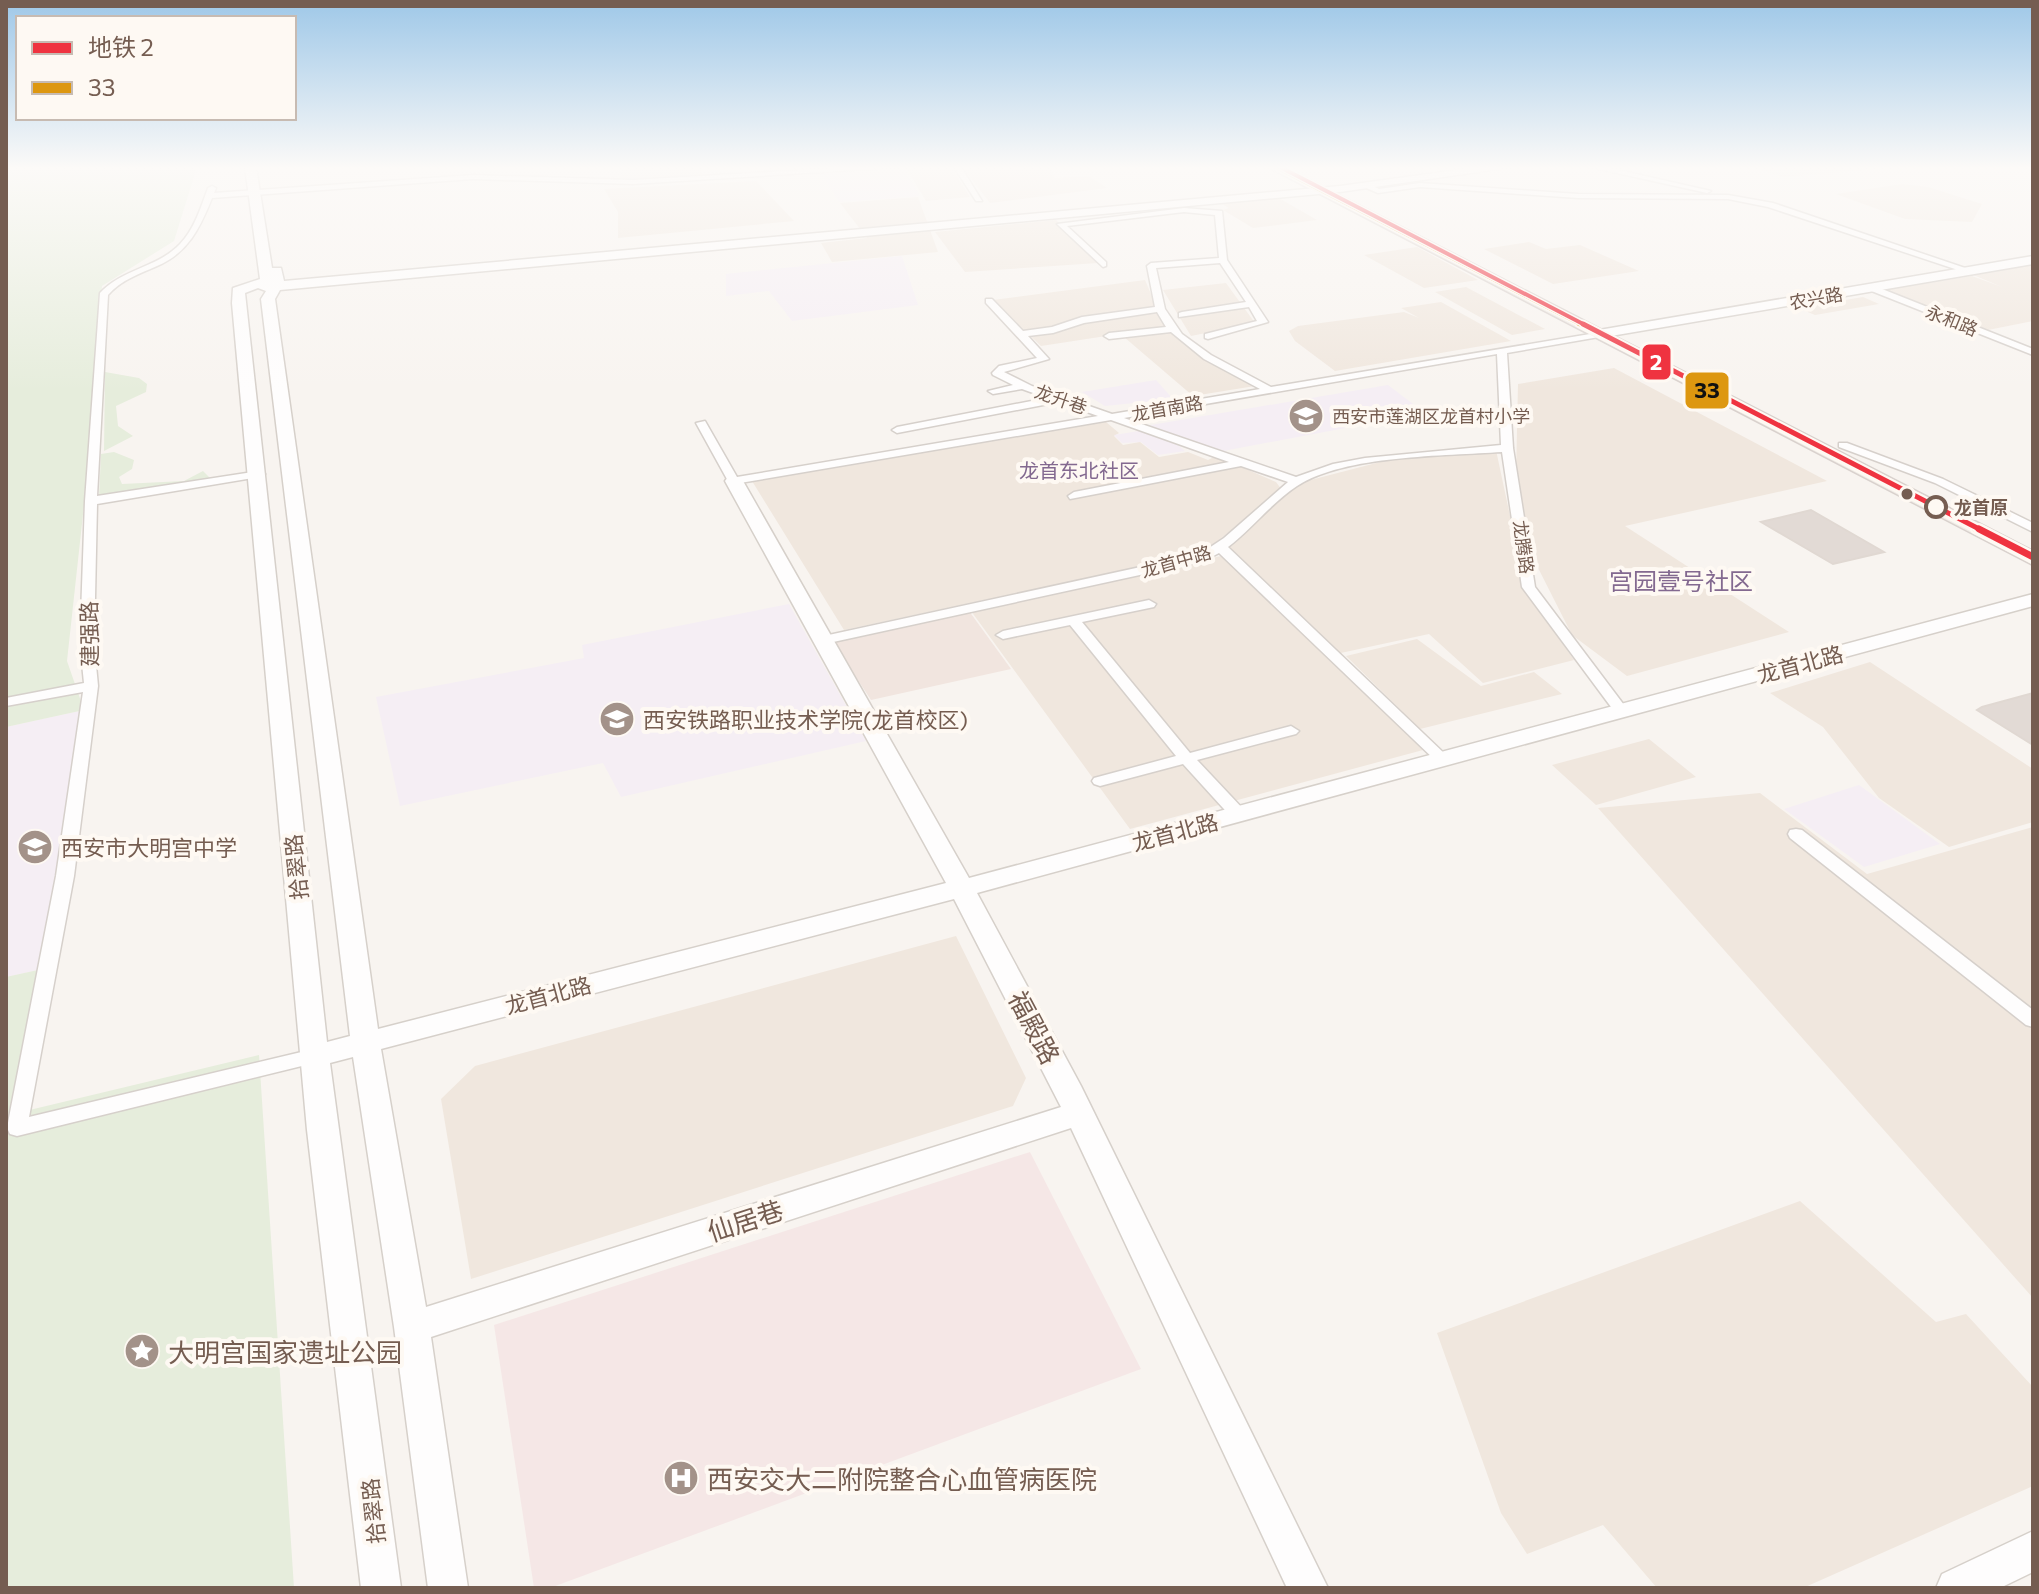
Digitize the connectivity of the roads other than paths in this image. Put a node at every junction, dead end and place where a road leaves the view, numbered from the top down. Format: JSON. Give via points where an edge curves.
{"nodes":[{"id":1,"x":187,"y":241,"type":"edge"},
{"id":2,"x":267,"y":241,"type":"edge"},
{"id":3,"x":722,"y":241,"type":"edge"},
{"id":4,"x":1079,"y":241,"type":"edge"},
{"id":5,"x":1221,"y":241,"type":"edge"},
{"id":6,"x":1426,"y":241,"type":"edge"},
{"id":7,"x":1435,"y":241,"type":"edge"},
{"id":8,"x":1880,"y":241,"type":"edge"},
{"id":9,"x":1223,"y":260,"type":"junction"},
{"id":10,"x":2033,"y":260,"type":"edge"},
{"id":11,"x":1103,"y":264,"type":"dead end"},
{"id":12,"x":1970,"y":271,"type":"junction"},
{"id":13,"x":273,"y":282,"type":"junction"},
{"id":14,"x":1872,"y":288,"type":"junction"},
{"id":15,"x":989,"y":301,"type":"dead end"},
{"id":16,"x":1252,"y":304,"type":"junction"},
{"id":17,"x":1160,"y":309,"type":"junction"},
{"id":18,"x":1182,"y":315,"type":"dead end"},
{"id":19,"x":1173,"y":329,"type":"junction"},
{"id":20,"x":1618,"y":331,"type":"junction"},
{"id":21,"x":1022,"y":334,"type":"junction"},
{"id":22,"x":1599,"y":334,"type":"junction"},
{"id":23,"x":1109,"y":336,"type":"dead end"},
{"id":24,"x":1208,"y":336,"type":"dead end"},
{"id":25,"x":1502,"y":351,"type":"junction"},
{"id":26,"x":2033,"y":352,"type":"edge"},
{"id":27,"x":1023,"y":386,"type":"junction"},
{"id":28,"x":1270,"y":390,"type":"junction"},
{"id":29,"x":993,"y":391,"type":"dead end"},
{"id":30,"x":1060,"y":398,"type":"junction"},
{"id":31,"x":1112,"y":417,"type":"junction"},
{"id":32,"x":701,"y":423,"type":"dead end"},
{"id":33,"x":897,"y":430,"type":"dead end"},
{"id":34,"x":1843,"y":445,"type":"junction"},
{"id":35,"x":1507,"y":448,"type":"junction"},
{"id":36,"x":1241,"y":463,"type":"junction"},
{"id":37,"x":259,"y":474,"type":"junction"},
{"id":38,"x":734,"y":481,"type":"junction"},
{"id":39,"x":1296,"y":481,"type":"junction"},
{"id":40,"x":1074,"y":496,"type":"dead end"},
{"id":41,"x":91,"y":501,"type":"junction"},
{"id":42,"x":2033,"y":528,"type":"edge"},
{"id":43,"x":2033,"y":541,"type":"edge"},
{"id":44,"x":1221,"y":548,"type":"junction"},
{"id":45,"x":2033,"y":559,"type":"edge"},
{"id":46,"x":2033,"y":600,"type":"edge"},
{"id":47,"x":1149,"y":604,"type":"dead end"},
{"id":48,"x":1073,"y":620,"type":"junction"},
{"id":49,"x":1003,"y":635,"type":"dead end"},
{"id":50,"x":824,"y":640,"type":"junction"},
{"id":51,"x":91,"y":686,"type":"junction"},
{"id":52,"x":6,"y":702,"type":"edge"},
{"id":53,"x":1622,"y":712,"type":"junction"},
{"id":54,"x":1291,"y":731,"type":"dead end"},
{"id":55,"x":1186,"y":758,"type":"junction"},
{"id":56,"x":1441,"y":758,"type":"junction"},
{"id":57,"x":1100,"y":781,"type":"dead end"},
{"id":58,"x":1239,"y":815,"type":"junction"},
{"id":59,"x":1796,"y":834,"type":"dead end"},
{"id":60,"x":961,"y":887,"type":"junction"},
{"id":61,"x":2033,"y":1020,"type":"edge"},
{"id":62,"x":368,"y":1042,"type":"junction"},
{"id":63,"x":314,"y":1056,"type":"junction"},
{"id":64,"x":1079,"y":1113,"type":"junction"},
{"id":65,"x":412,"y":1327,"type":"junction"},
{"id":66,"x":2033,"y":1551,"type":"edge"},
{"id":67,"x":381,"y":1588,"type":"edge"},
{"id":68,"x":448,"y":1588,"type":"edge"},
{"id":69,"x":1308,"y":1588,"type":"edge"},
{"id":70,"x":1956,"y":1588,"type":"edge"}],
"edges":[{"from":1,"to":41,"type":"street","name":"建强路","via":[[163,261],[110,285],[103,295]]},
{"from":2,"to":13,"type":"main road","name":"拾翠路"},
{"from":3,"to":13,"type":"main road"},
{"from":4,"to":11,"type":"street"},
{"from":5,"to":9,"type":"street"},
{"from":6,"to":22,"type":"main road"},
{"from":7,"to":20,"type":"main road"},
{"from":8,"to":12,"type":"street"},
{"from":9,"to":16,"type":"street"},
{"from":9,"to":17,"type":"street","via":[[1151,266]]},
{"from":10,"to":12,"type":"main road","name":"农兴路"},
{"from":12,"to":14,"type":"main road","name":"农兴路"},
{"from":13,"to":37,"type":"main road","name":"拾翠路","via":[[238,291]]},
{"from":13,"to":62,"type":"main road","name":"拾翠路","via":[[268,299],[275,357]]},
{"from":14,"to":20,"type":"main road","name":"农兴路"},
{"from":14,"to":26,"type":"street","name":"永和路"},
{"from":15,"to":21,"type":"street","name":"龙升巷"},
{"from":16,"to":18,"type":"street"},
{"from":16,"to":24,"type":"street","via":[[1262,323]]},
{"from":17,"to":19,"type":"street"},
{"from":17,"to":21,"type":"street"},
{"from":19,"to":23,"type":"street"},
{"from":19,"to":28,"type":"street"},
{"from":20,"to":22,"type":"main road","name":"农兴路"},
{"from":20,"to":34,"type":"main road"},
{"from":21,"to":27,"type":"street","name":"龙升巷","via":[[1044,359],[997,373]]},
{"from":22,"to":25,"type":"street","name":"龙首南路"},
{"from":22,"to":45,"type":"main road"},
{"from":25,"to":28,"type":"street","name":"龙首南路"},
{"from":25,"to":35,"type":"street","name":"龙腾路"},
{"from":27,"to":29,"type":"street"},
{"from":27,"to":30,"type":"street","name":"龙升巷"},
{"from":28,"to":31,"type":"street","name":"龙首南路"},
{"from":30,"to":31,"type":"street","name":"龙升巷"},
{"from":30,"to":33,"type":"street"},
{"from":31,"to":36,"type":"street","name":"龙升巷"},
{"from":31,"to":38,"type":"street","name":"龙首南路"},
{"from":32,"to":38,"type":"street"},
{"from":34,"to":42,"type":"street","via":[[1939,481]]},
{"from":34,"to":43,"type":"main road"},
{"from":35,"to":39,"type":"street","name":"龙首中路","via":[[1378,459]]},
{"from":35,"to":53,"type":"street","name":"龙腾路","via":[[1529,587]]},
{"from":36,"to":39,"type":"street","name":"龙升巷"},
{"from":36,"to":40,"type":"street"},
{"from":37,"to":41,"type":"street"},
{"from":37,"to":63,"type":"main road","name":"拾翠路"},
{"from":38,"to":50,"type":"main road","name":"福殿路"},
{"from":39,"to":44,"type":"street","name":"龙首中路"},
{"from":41,"to":51,"type":"street","name":"建强路"},
{"from":44,"to":50,"type":"street","name":"龙首中路","via":[[1204,557]]},
{"from":44,"to":56,"type":"street"},
{"from":46,"to":53,"type":"main road","name":"龙首北路"},
{"from":47,"to":48,"type":"street"},
{"from":48,"to":49,"type":"street"},
{"from":48,"to":55,"type":"street"},
{"from":50,"to":60,"type":"main road","name":"福殿路"},
{"from":51,"to":52,"type":"street"},
{"from":51,"to":63,"type":"street","name":"建强路","via":[[65,876],[17,1128]]},
{"from":53,"to":56,"type":"main road","name":"龙首北路"},
{"from":54,"to":55,"type":"street"},
{"from":55,"to":57,"type":"street"},
{"from":55,"to":58,"type":"street"},
{"from":56,"to":58,"type":"main road","name":"龙首北路"},
{"from":58,"to":60,"type":"main road","name":"龙首北路"},
{"from":59,"to":61,"type":"street"},
{"from":60,"to":62,"type":"main road","name":"龙首北路"},
{"from":60,"to":64,"type":"main road","name":"福殿路"},
{"from":62,"to":63,"type":"main road","name":"龙首北路"},
{"from":62,"to":65,"type":"main road","name":"拾翠路","via":[[375,1116]]},
{"from":63,"to":67,"type":"main road","name":"拾翠路"},
{"from":64,"to":65,"type":"main road","name":"仙居巷"},
{"from":64,"to":69,"type":"main road","name":"福殿路"},
{"from":65,"to":68,"type":"main road","name":"拾翠路"},
{"from":66,"to":70,"type":"main road"}]}
